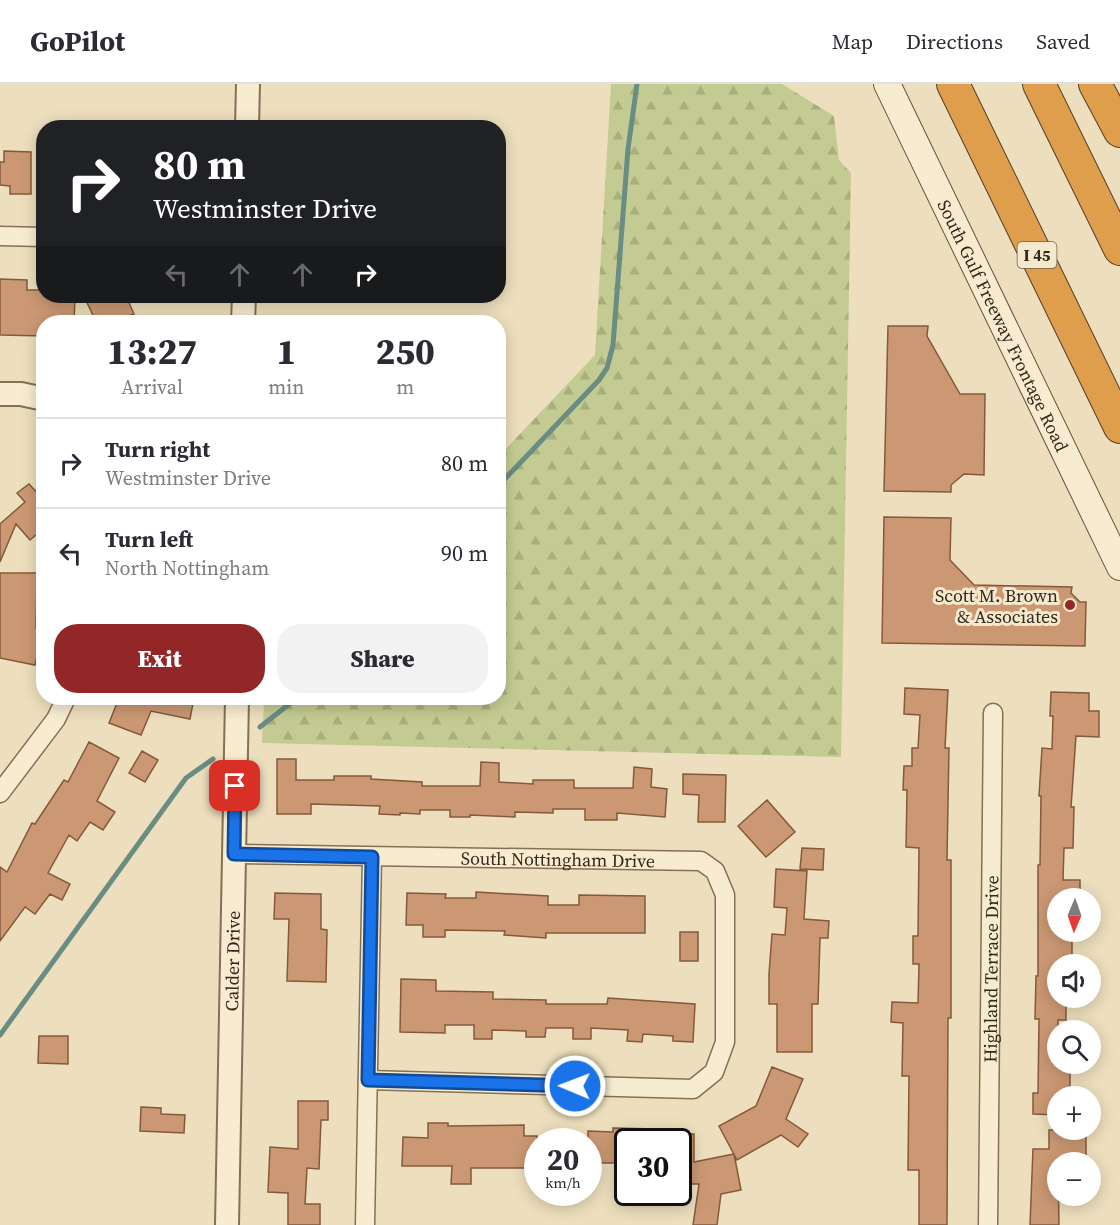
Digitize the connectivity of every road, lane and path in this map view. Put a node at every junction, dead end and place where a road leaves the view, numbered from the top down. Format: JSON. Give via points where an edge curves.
{"nodes":[{"id":1,"x":248,"y":84,"type":"edge"},
{"id":2,"x":887,"y":84,"type":"edge"},
{"id":3,"x":953,"y":84,"type":"edge"},
{"id":4,"x":1039,"y":84,"type":"edge"},
{"id":5,"x":1095,"y":84,"type":"edge"},
{"id":6,"x":1112,"y":84,"type":"edge"},
{"id":7,"x":1120,"y":100,"type":"edge"},
{"id":8,"x":247,"y":120,"type":"edge"},
{"id":9,"x":1120,"y":131,"type":"edge"},
{"id":10,"x":0,"y":236,"type":"edge"},
{"id":11,"x":36,"y":237,"type":"edge"},
{"id":12,"x":1120,"y":249,"type":"edge"},
{"id":13,"x":36,"y":389,"type":"edge"},
{"id":14,"x":11,"y":394,"type":"edge"},
{"id":15,"x":36,"y":398,"type":"edge"},
{"id":16,"x":1120,"y":427,"type":"edge"},
{"id":17,"x":1120,"y":567,"type":"edge"},
{"id":18,"x":63,"y":705,"type":"edge"},
{"id":19,"x":237,"y":705,"type":"edge"},
{"id":20,"x":993,"y":713,"type":"dead end"},
{"id":21,"x":2,"y":785,"type":"edge"},
{"id":22,"x":234,"y":854,"type":"junction"},
{"id":23,"x":372,"y":857,"type":"junction"},
{"id":24,"x":368,"y":1080,"type":"junction"},
{"id":25,"x":227,"y":1225,"type":"edge"},
{"id":26,"x":365,"y":1225,"type":"edge"},
{"id":27,"x":988,"y":1225,"type":"edge"}],
"edges":[{"from":1,"to":8,"type":"street"},
{"from":2,"to":17,"type":"main road","name":"South Gulf Freeway Frontage Road"},
{"from":3,"to":16,"type":"highway","number":"I 45"},
{"from":4,"to":12,"type":"highway"},
{"from":5,"to":9,"type":"highway"},
{"from":6,"to":7,"type":"main road"},
{"from":10,"to":11,"type":"street"},
{"from":13,"to":14,"type":"street"},
{"from":14,"to":15,"type":"street"},
{"from":18,"to":21,"type":"street","via":[[56,719]]},
{"from":19,"to":22,"type":"street","name":"Calder Drive"},
{"from":20,"to":27,"type":"street","name":"Highland Terrace Drive"},
{"from":22,"to":23,"type":"street","name":"South Nottingham Drive"},
{"from":22,"to":25,"type":"street","name":"Calder Drive"},
{"from":23,"to":24,"type":"street"},
{"from":23,"to":24,"type":"street","name":"South Nottingham Drive","via":[[700,861],[715,871],[725,895],[725,1042],[714,1072],[693,1089]]},
{"from":24,"to":26,"type":"street"}]}
